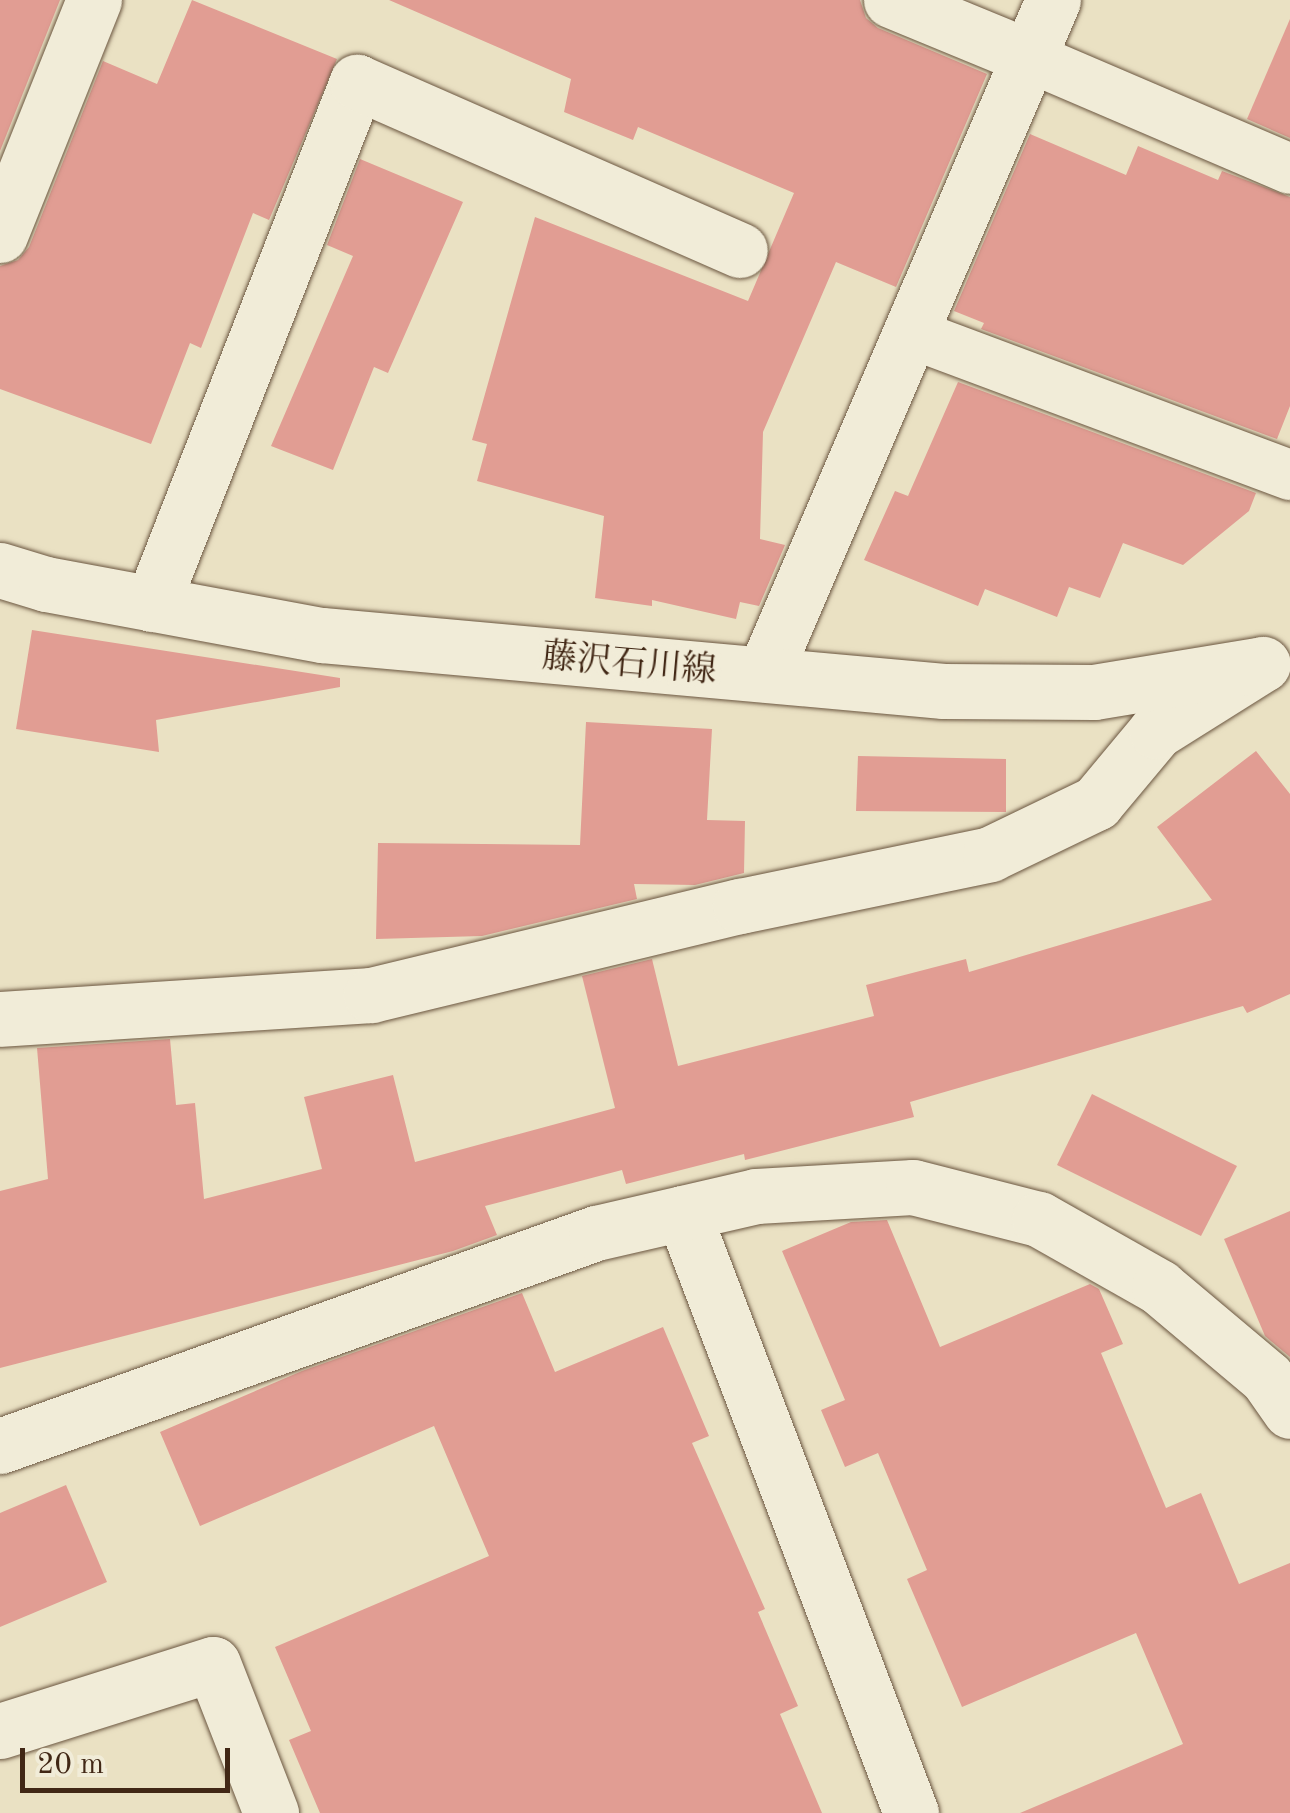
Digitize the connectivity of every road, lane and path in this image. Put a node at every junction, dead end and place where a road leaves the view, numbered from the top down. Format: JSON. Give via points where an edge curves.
{"nodes":[{"id":1,"x":94,"y":0,"type":"edge"},
{"id":2,"x":891,"y":0,"type":"edge"},
{"id":3,"x":1053,"y":0,"type":"edge"},
{"id":4,"x":1029,"y":57,"type":"junction"},
{"id":5,"x":1290,"y":169,"type":"edge"},
{"id":6,"x":0,"y":235,"type":"edge"},
{"id":7,"x":740,"y":250,"type":"dead end"},
{"id":8,"x":910,"y":333,"type":"junction"},
{"id":9,"x":1290,"y":475,"type":"edge"},
{"id":10,"x":0,"y":570,"type":"edge"},
{"id":11,"x":152,"y":604,"type":"junction"},
{"id":12,"x":1281,"y":660,"type":"edge"},
{"id":13,"x":764,"y":674,"type":"junction"},
{"id":14,"x":0,"y":1019,"type":"edge"},
{"id":15,"x":683,"y":1214,"type":"junction"},
{"id":16,"x":1290,"y":1411,"type":"edge"},
{"id":17,"x":0,"y":1446,"type":"edge"},
{"id":18,"x":0,"y":1731,"type":"edge"},
{"id":19,"x":271,"y":1813,"type":"edge"},
{"id":20,"x":911,"y":1813,"type":"edge"}],
"edges":[{"from":1,"to":6,"type":"street"},
{"from":2,"to":4,"type":"street"},
{"from":3,"to":4,"type":"street"},
{"from":4,"to":5,"type":"street"},
{"from":4,"to":8,"type":"street"},
{"from":7,"to":11,"type":"street","via":[[357,82]]},
{"from":8,"to":9,"type":"street"},
{"from":8,"to":13,"type":"street"},
{"from":10,"to":11,"type":"street","name":"藤沢石川線"},
{"from":11,"to":13,"type":"street","name":"藤沢石川線","via":[[322,635]]},
{"from":12,"to":13,"type":"street","name":"藤沢石川線","via":[[1094,692],[943,691]]},
{"from":12,"to":14,"type":"street","via":[[1156,730],[1096,803],[990,854],[372,995]]},
{"from":15,"to":16,"type":"street","via":[[756,1196],[913,1186],[1038,1219],[1159,1287],[1266,1378]]},
{"from":15,"to":17,"type":"street","via":[[596,1233]]},
{"from":15,"to":20,"type":"street"},
{"from":18,"to":19,"type":"street","via":[[213,1664]]}]}
